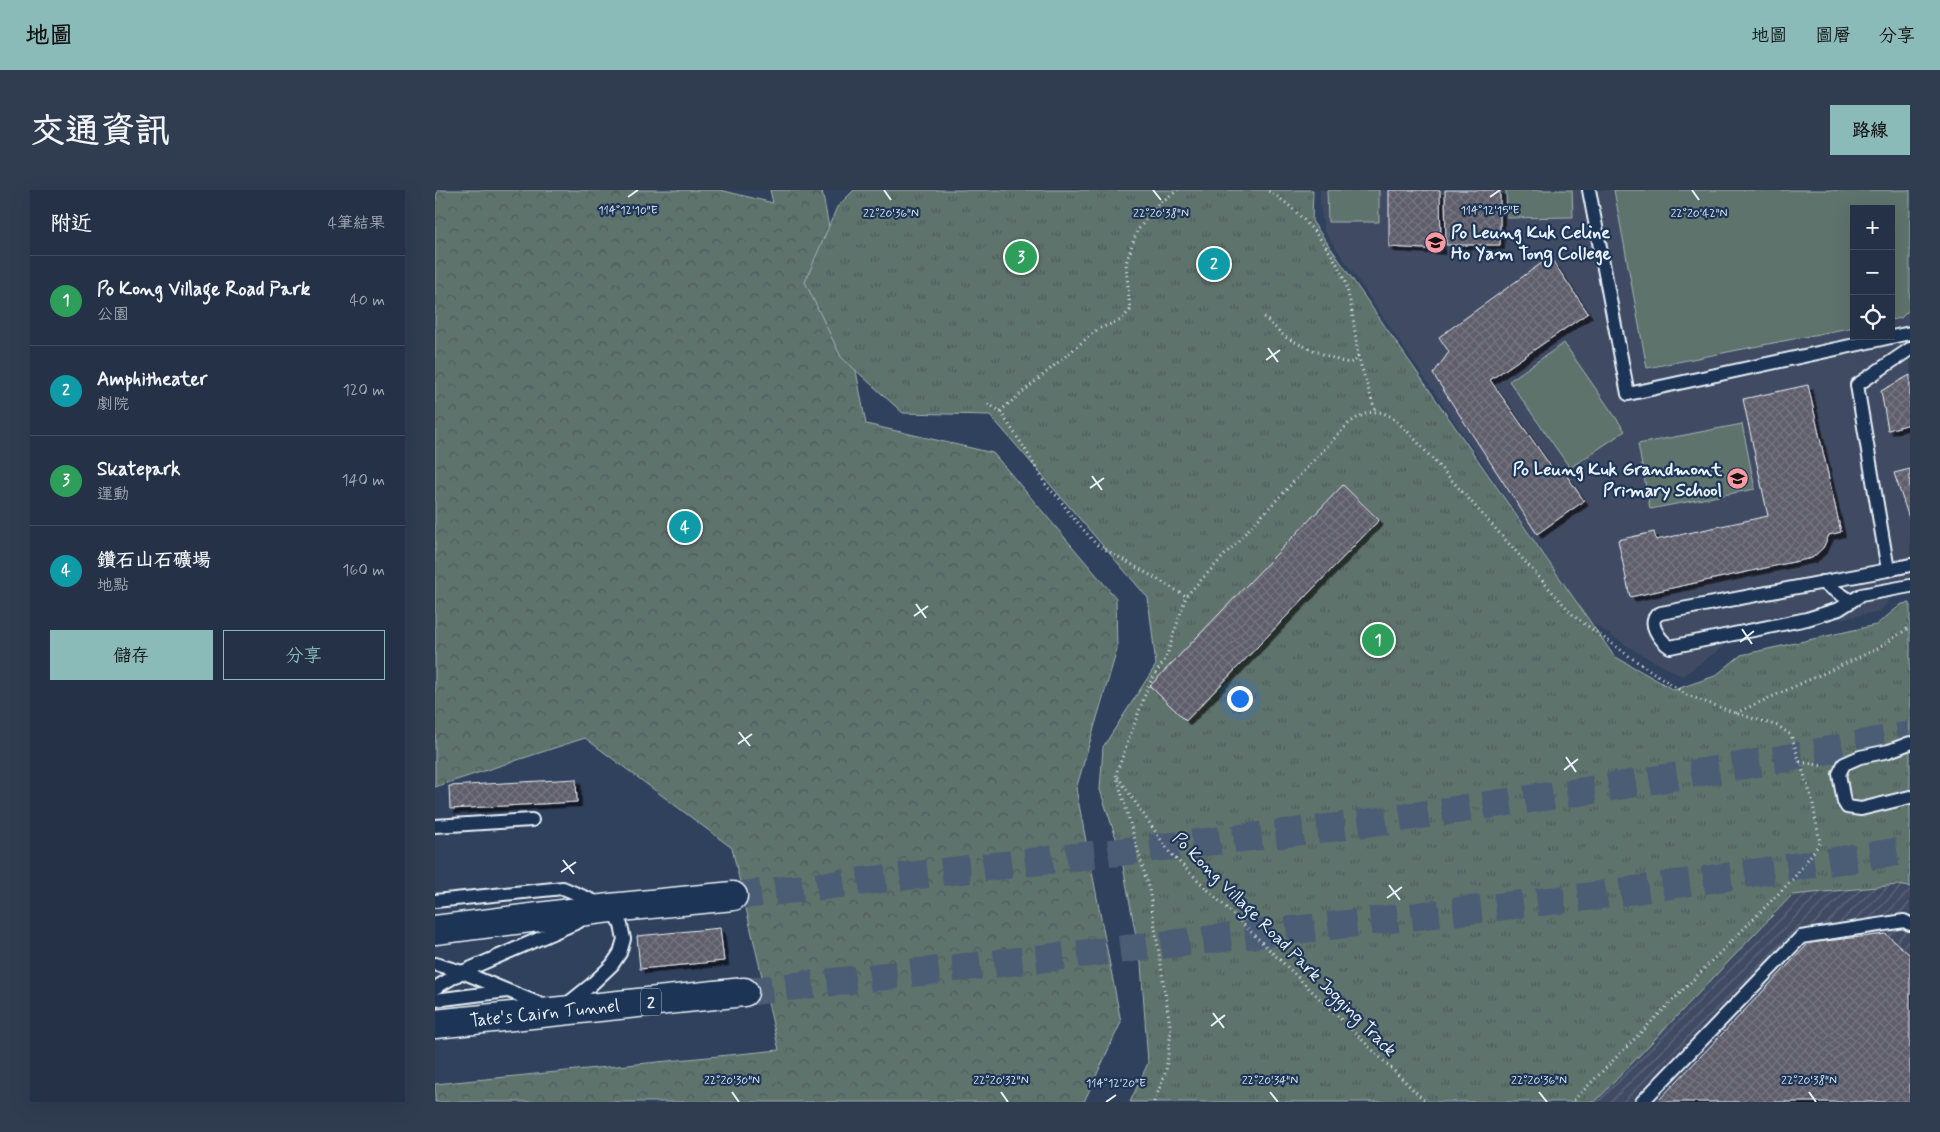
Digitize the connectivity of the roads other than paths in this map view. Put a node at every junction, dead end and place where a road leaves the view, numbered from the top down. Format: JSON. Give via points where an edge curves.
{"nodes":[{"id":1,"x":1589,"y":190,"type":"edge"},
{"id":2,"x":1910,"y":333,"type":"edge"},
{"id":3,"x":1910,"y":349,"type":"edge"},
{"id":4,"x":1910,"y":566,"type":"edge"},
{"id":5,"x":1888,"y":570,"type":"junction"},
{"id":6,"x":1822,"y":582,"type":"junction"},
{"id":7,"x":1910,"y":586,"type":"edge"},
{"id":8,"x":1851,"y":601,"type":"junction"},
{"id":9,"x":1910,"y":743,"type":"edge"},
{"id":10,"x":1910,"y":797,"type":"edge"},
{"id":11,"x":532,"y":820,"type":"dead end"},
{"id":12,"x":435,"y":826,"type":"edge"},
{"id":13,"x":733,"y":896,"type":"tunnel mouth"},
{"id":14,"x":435,"y":901,"type":"edge"},
{"id":15,"x":610,"y":908,"type":"junction"},
{"id":16,"x":1910,"y":924,"type":"edge"},
{"id":17,"x":435,"y":930,"type":"edge"},
{"id":18,"x":435,"y":964,"type":"edge"},
{"id":19,"x":462,"y":972,"type":"junction"},
{"id":20,"x":435,"y":988,"type":"edge"},
{"id":21,"x":507,"y":991,"type":"junction"},
{"id":22,"x":744,"y":992,"type":"tunnel mouth"},
{"id":23,"x":435,"y":1000,"type":"edge"},
{"id":24,"x":558,"y":1012,"type":"junction"},
{"id":25,"x":435,"y":1024,"type":"edge"},
{"id":26,"x":1642,"y":1102,"type":"edge"}],
"edges":[{"from":1,"to":2,"type":"lane","via":[[1628,394]]},
{"from":3,"to":5,"type":"lane","via":[[1857,384]]},
{"from":4,"to":5,"type":"lane"},
{"from":5,"to":6,"type":"lane"},
{"from":6,"to":8,"type":"lane"},
{"from":6,"to":8,"type":"lane","via":[[1661,613],[1653,618],[1653,623],[1661,639],[1670,646],[1807,619],[1839,609]]},
{"from":7,"to":8,"type":"lane","via":[[1861,595]]},
{"from":9,"to":10,"type":"lane","via":[[1860,757],[1844,764],[1839,774],[1847,807],[1861,809]]},
{"from":11,"to":12,"type":"lane"},
{"from":13,"to":15,"type":"highway"},
{"from":14,"to":15,"type":"lane","via":[[563,888]]},
{"from":15,"to":17,"type":"highway"},
{"from":15,"to":19,"type":"lane"},
{"from":15,"to":24,"type":"lane","via":[[621,925],[624,939],[620,953],[591,985]]},
{"from":16,"to":26,"type":"lane","via":[[1904,921],[1801,937]]},
{"from":18,"to":19,"type":"lane"},
{"from":19,"to":20,"type":"lane"},
{"from":19,"to":21,"type":"lane"},
{"from":21,"to":23,"type":"lane"},
{"from":21,"to":24,"type":"lane"},
{"from":22,"to":24,"type":"highway","name":"Tate's Cairn Tunnel","number":"2"},
{"from":24,"to":25,"type":"highway","name":"Tate's Cairn Tunnel","number":"2"}]}
